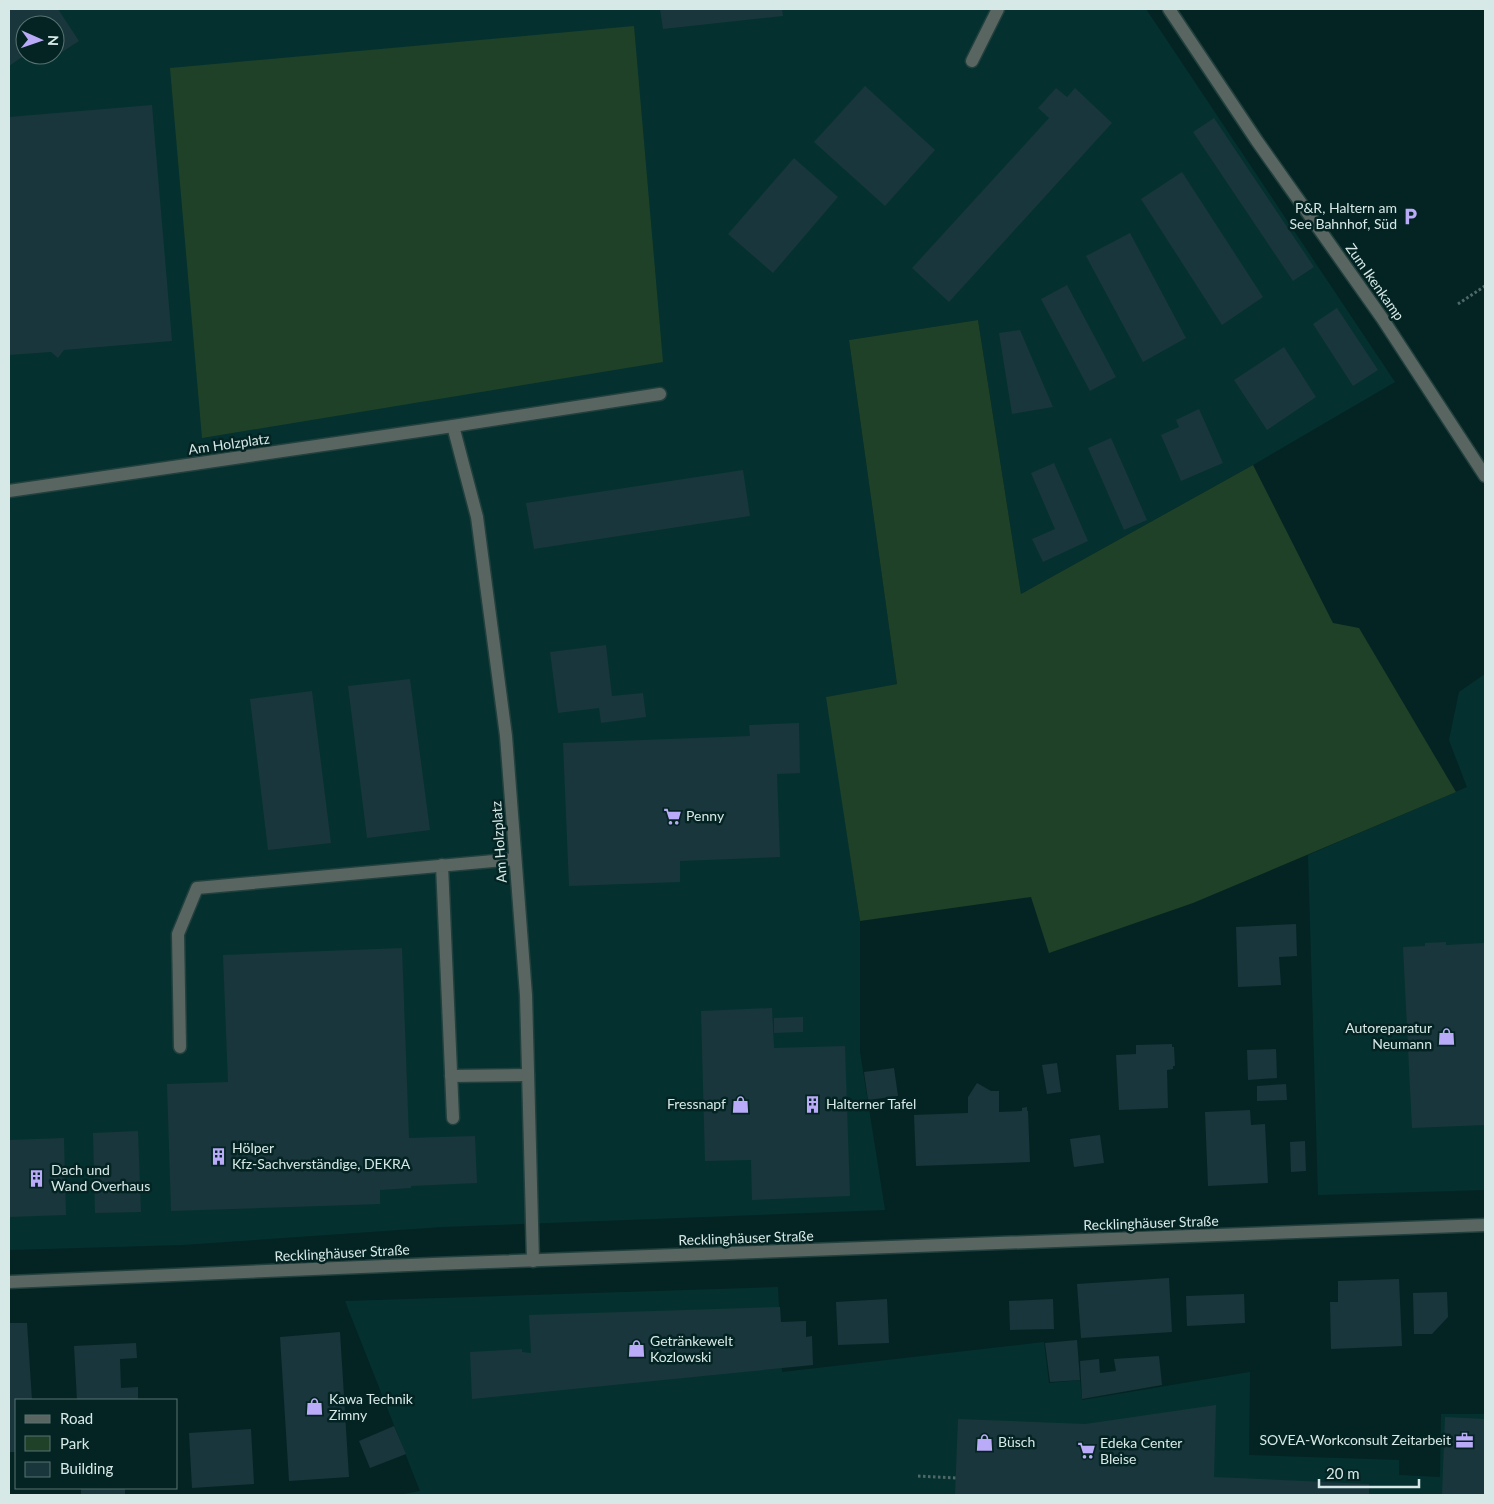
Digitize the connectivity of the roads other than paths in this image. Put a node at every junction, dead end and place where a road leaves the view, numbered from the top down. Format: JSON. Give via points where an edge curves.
{"nodes":[{"id":1,"x":998,"y":9,"type":"edge"},
{"id":2,"x":1169,"y":9,"type":"edge"},
{"id":3,"x":972,"y":61,"type":"dead end"},
{"id":4,"x":660,"y":394,"type":"dead end"},
{"id":5,"x":453,"y":426,"type":"junction"},
{"id":6,"x":1485,"y":476,"type":"edge"},
{"id":7,"x":9,"y":491,"type":"edge"},
{"id":8,"x":516,"y":859,"type":"junction"},
{"id":9,"x":442,"y":865,"type":"junction"},
{"id":10,"x":180,"y":1047,"type":"dead end"},
{"id":11,"x":528,"y":1075,"type":"junction"},
{"id":12,"x":451,"y":1076,"type":"junction"},
{"id":13,"x":453,"y":1118,"type":"dead end"},
{"id":14,"x":1485,"y":1225,"type":"edge"},
{"id":15,"x":533,"y":1261,"type":"junction"},
{"id":16,"x":9,"y":1282,"type":"edge"}],
"edges":[{"from":1,"to":3,"type":"street"},
{"from":2,"to":6,"type":"street","name":"Zum Ikenkamp","via":[[1382,318]]},
{"from":4,"to":5,"type":"street","name":"Am Holzplatz"},
{"from":5,"to":7,"type":"street","name":"Am Holzplatz"},
{"from":5,"to":8,"type":"street","name":"Am Holzplatz","via":[[477,517],[506,736]]},
{"from":8,"to":9,"type":"street"},
{"from":8,"to":11,"type":"street","name":"Am Holzplatz"},
{"from":9,"to":10,"type":"street","via":[[197,888],[178,934]]},
{"from":9,"to":12,"type":"street"},
{"from":11,"to":12,"type":"street"},
{"from":11,"to":15,"type":"street","name":"Am Holzplatz"},
{"from":12,"to":13,"type":"street"},
{"from":14,"to":15,"type":"street","name":"Recklinghäuser Straße"},
{"from":15,"to":16,"type":"street","name":"Recklinghäuser Straße"}]}
